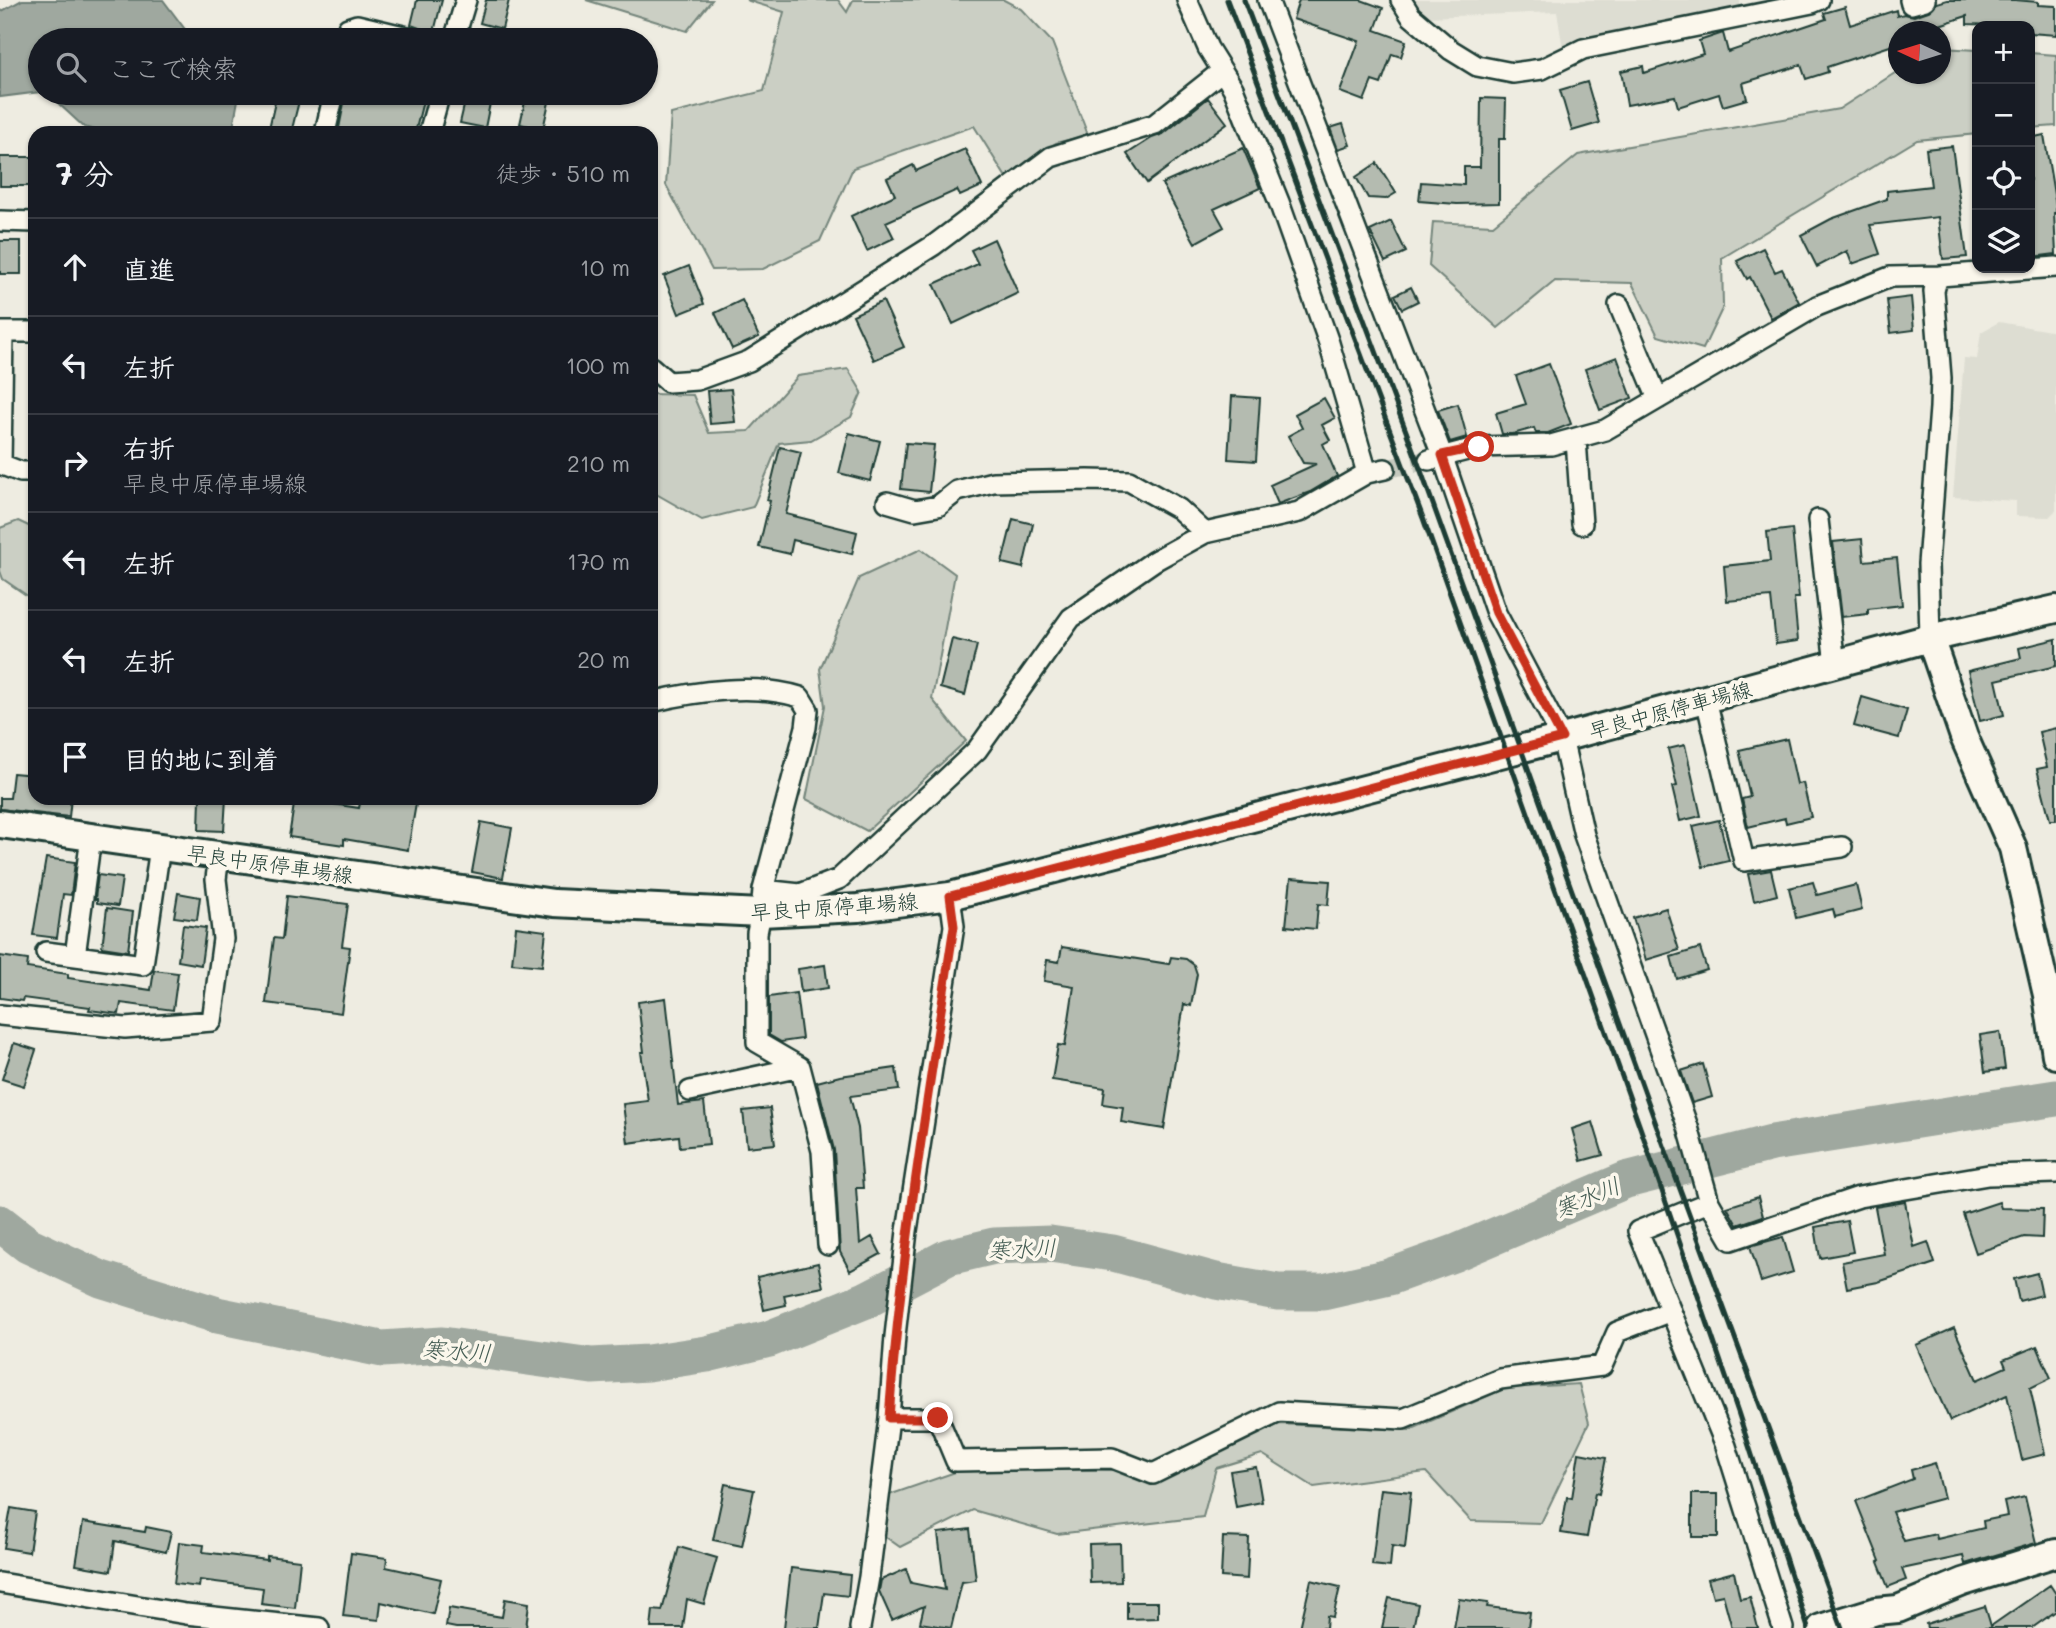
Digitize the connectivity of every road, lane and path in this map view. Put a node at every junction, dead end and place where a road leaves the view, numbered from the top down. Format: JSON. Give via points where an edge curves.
{"nodes":[{"id":1,"x":466,"y":0,"type":"edge"},
{"id":2,"x":1187,"y":0,"type":"edge"},
{"id":3,"x":1268,"y":0,"type":"edge"},
{"id":4,"x":1402,"y":0,"type":"edge"},
{"id":5,"x":1819,"y":0,"type":"edge"},
{"id":6,"x":1910,"y":0,"type":"edge"},
{"id":7,"x":1925,"y":0,"type":"edge"},
{"id":8,"x":348,"y":28,"type":"edge"},
{"id":9,"x":370,"y":28,"type":"edge"},
{"id":10,"x":458,"y":28,"type":"edge"},
{"id":11,"x":1222,"y":71,"type":"junction"},
{"id":12,"x":332,"y":105,"type":"edge"},
{"id":13,"x":437,"y":105,"type":"edge"},
{"id":14,"x":327,"y":126,"type":"edge"},
{"id":15,"x":431,"y":126,"type":"edge"},
{"id":16,"x":0,"y":221,"type":"edge"},
{"id":17,"x":28,"y":222,"type":"edge"},
{"id":18,"x":2056,"y":267,"type":"edge"},
{"id":19,"x":1940,"y":276,"type":"junction"},
{"id":20,"x":1619,"y":305,"type":"dead end"},
{"id":21,"x":1,"y":332,"type":"edge"},
{"id":22,"x":28,"y":332,"type":"edge"},
{"id":23,"x":658,"y":373,"type":"edge"},
{"id":24,"x":1658,"y":399,"type":"junction"},
{"id":25,"x":1576,"y":440,"type":"junction"},
{"id":26,"x":1435,"y":458,"type":"junction"},
{"id":27,"x":0,"y":464,"type":"edge"},
{"id":28,"x":28,"y":472,"type":"edge"},
{"id":29,"x":887,"y":502,"type":"dead end"},
{"id":30,"x":1818,"y":520,"type":"dead end"},
{"id":31,"x":1582,"y":524,"type":"dead end"},
{"id":32,"x":1205,"y":533,"type":"junction"},
{"id":33,"x":2056,"y":609,"type":"edge"},
{"id":34,"x":1930,"y":638,"type":"junction"},
{"id":35,"x":1835,"y":664,"type":"junction"},
{"id":36,"x":1706,"y":699,"type":"junction"},
{"id":37,"x":658,"y":701,"type":"edge"},
{"id":38,"x":1562,"y":738,"type":"junction"},
{"id":39,"x":0,"y":824,"type":"edge"},
{"id":40,"x":91,"y":837,"type":"junction"},
{"id":41,"x":160,"y":847,"type":"junction"},
{"id":42,"x":1842,"y":847,"type":"dead end"},
{"id":43,"x":219,"y":856,"type":"junction"},
{"id":44,"x":950,"y":896,"type":"junction"},
{"id":45,"x":762,"y":902,"type":"junction"},
{"id":46,"x":46,"y":952,"type":"dead end"},
{"id":47,"x":75,"y":956,"type":"junction"},
{"id":48,"x":0,"y":1015,"type":"edge"},
{"id":49,"x":2056,"y":1055,"type":"edge"},
{"id":50,"x":800,"y":1067,"type":"junction"},
{"id":51,"x":690,"y":1091,"type":"dead end"},
{"id":52,"x":2056,"y":1173,"type":"edge"},
{"id":53,"x":1709,"y":1202,"type":"junction"},
{"id":54,"x":828,"y":1245,"type":"dead end"},
{"id":55,"x":1671,"y":1311,"type":"junction"},
{"id":56,"x":889,"y":1418,"type":"junction"},
{"id":57,"x":2056,"y":1553,"type":"edge"},
{"id":58,"x":0,"y":1583,"type":"edge"},
{"id":59,"x":1901,"y":1619,"type":"edge"},
{"id":60,"x":319,"y":1628,"type":"edge"},
{"id":61,"x":860,"y":1628,"type":"edge"},
{"id":62,"x":1783,"y":1628,"type":"edge"},
{"id":63,"x":1821,"y":1628,"type":"edge"}],
"edges":[{"from":1,"to":10,"type":"street"},
{"from":2,"to":11,"type":"street"},
{"from":3,"to":26,"type":"street"},
{"from":4,"to":5,"type":"street","via":[[1410,16],[1451,50],[1477,66],[1513,73],[1542,69],[1583,49]]},
{"from":6,"to":7,"type":"street","via":[[1911,4]]},
{"from":8,"to":9,"type":"street"},
{"from":11,"to":23,"type":"street","via":[[1155,124],[1051,157],[934,245],[749,361],[697,380],[668,382]]},
{"from":11,"to":32,"type":"street","via":[[1279,202],[1376,471],[1299,512]]},
{"from":12,"to":14,"type":"street"},
{"from":13,"to":15,"type":"street"},
{"from":16,"to":17,"type":"street"},
{"from":18,"to":19,"type":"street"},
{"from":19,"to":24,"type":"street","via":[[1890,277],[1817,306]]},
{"from":19,"to":34,"type":"street","via":[[1934,291],[1940,398],[1928,564]]},
{"from":20,"to":24,"type":"street"},
{"from":21,"to":22,"type":"street"},
{"from":21,"to":27,"type":"street"},
{"from":24,"to":25,"type":"street","via":[[1605,430]]},
{"from":25,"to":26,"type":"street","via":[[1479,447]]},
{"from":25,"to":31,"type":"street"},
{"from":26,"to":38,"type":"street","via":[[1496,613]]},
{"from":27,"to":28,"type":"street"},
{"from":29,"to":32,"type":"street","via":[[915,510],[938,506],[957,491],[993,482],[1129,481],[1179,509]]},
{"from":30,"to":35,"type":"street"},
{"from":32,"to":45,"type":"street","via":[[1154,561],[1071,618],[977,750],[839,879]]},
{"from":33,"to":34,"type":"main road","name":"早良中原停車場線"},
{"from":34,"to":35,"type":"main road","name":"早良中原停車場線"},
{"from":34,"to":49,"type":"main road","via":[[1964,737],[2013,848]]},
{"from":35,"to":36,"type":"main road","name":"早良中原停車場線"},
{"from":36,"to":38,"type":"main road","name":"早良中原停車場線"},
{"from":36,"to":42,"type":"street","via":[[1744,861]]},
{"from":37,"to":45,"type":"street","via":[[709,691],[781,691],[800,697],[808,710]]},
{"from":38,"to":44,"type":"main road","name":"早良中原停車場線"},
{"from":38,"to":53,"type":"street","via":[[1584,835],[1688,1127]]},
{"from":39,"to":40,"type":"main road","name":"早良中原停車場線"},
{"from":40,"to":41,"type":"main road","name":"早良中原停車場線"},
{"from":40,"to":47,"type":"street"},
{"from":41,"to":43,"type":"main road","name":"早良中原停車場線"},
{"from":41,"to":47,"type":"street","via":[[143,965]]},
{"from":43,"to":45,"type":"main road","name":"早良中原停車場線","via":[[554,903]]},
{"from":43,"to":48,"type":"street","via":[[216,879],[223,939],[212,1021],[125,1028]]},
{"from":44,"to":45,"type":"main road","name":"早良中原停車場線","via":[[858,908]]},
{"from":44,"to":56,"type":"street","via":[[954,926],[907,1231]]},
{"from":45,"to":50,"type":"street","via":[[757,933],[757,1042]]},
{"from":46,"to":47,"type":"street"},
{"from":50,"to":51,"type":"street"},
{"from":50,"to":54,"type":"street","via":[[822,1151]]},
{"from":52,"to":53,"type":"street","via":[[1987,1175],[1859,1197],[1731,1240]]},
{"from":53,"to":55,"type":"street","via":[[1638,1231]]},
{"from":55,"to":56,"type":"street","via":[[1617,1332],[1602,1366],[1500,1379],[1403,1419],[1279,1412],[1153,1474],[1112,1458],[956,1461],[938,1418]]},
{"from":55,"to":62,"type":"street","via":[[1726,1446]]},
{"from":56,"to":61,"type":"street"},
{"from":57,"to":59,"type":"main road","via":[[1964,1582]]},
{"from":58,"to":60,"type":"street","via":[[187,1614]]},
{"from":59,"to":63,"type":"main road","via":[[1876,1611]]}]}
